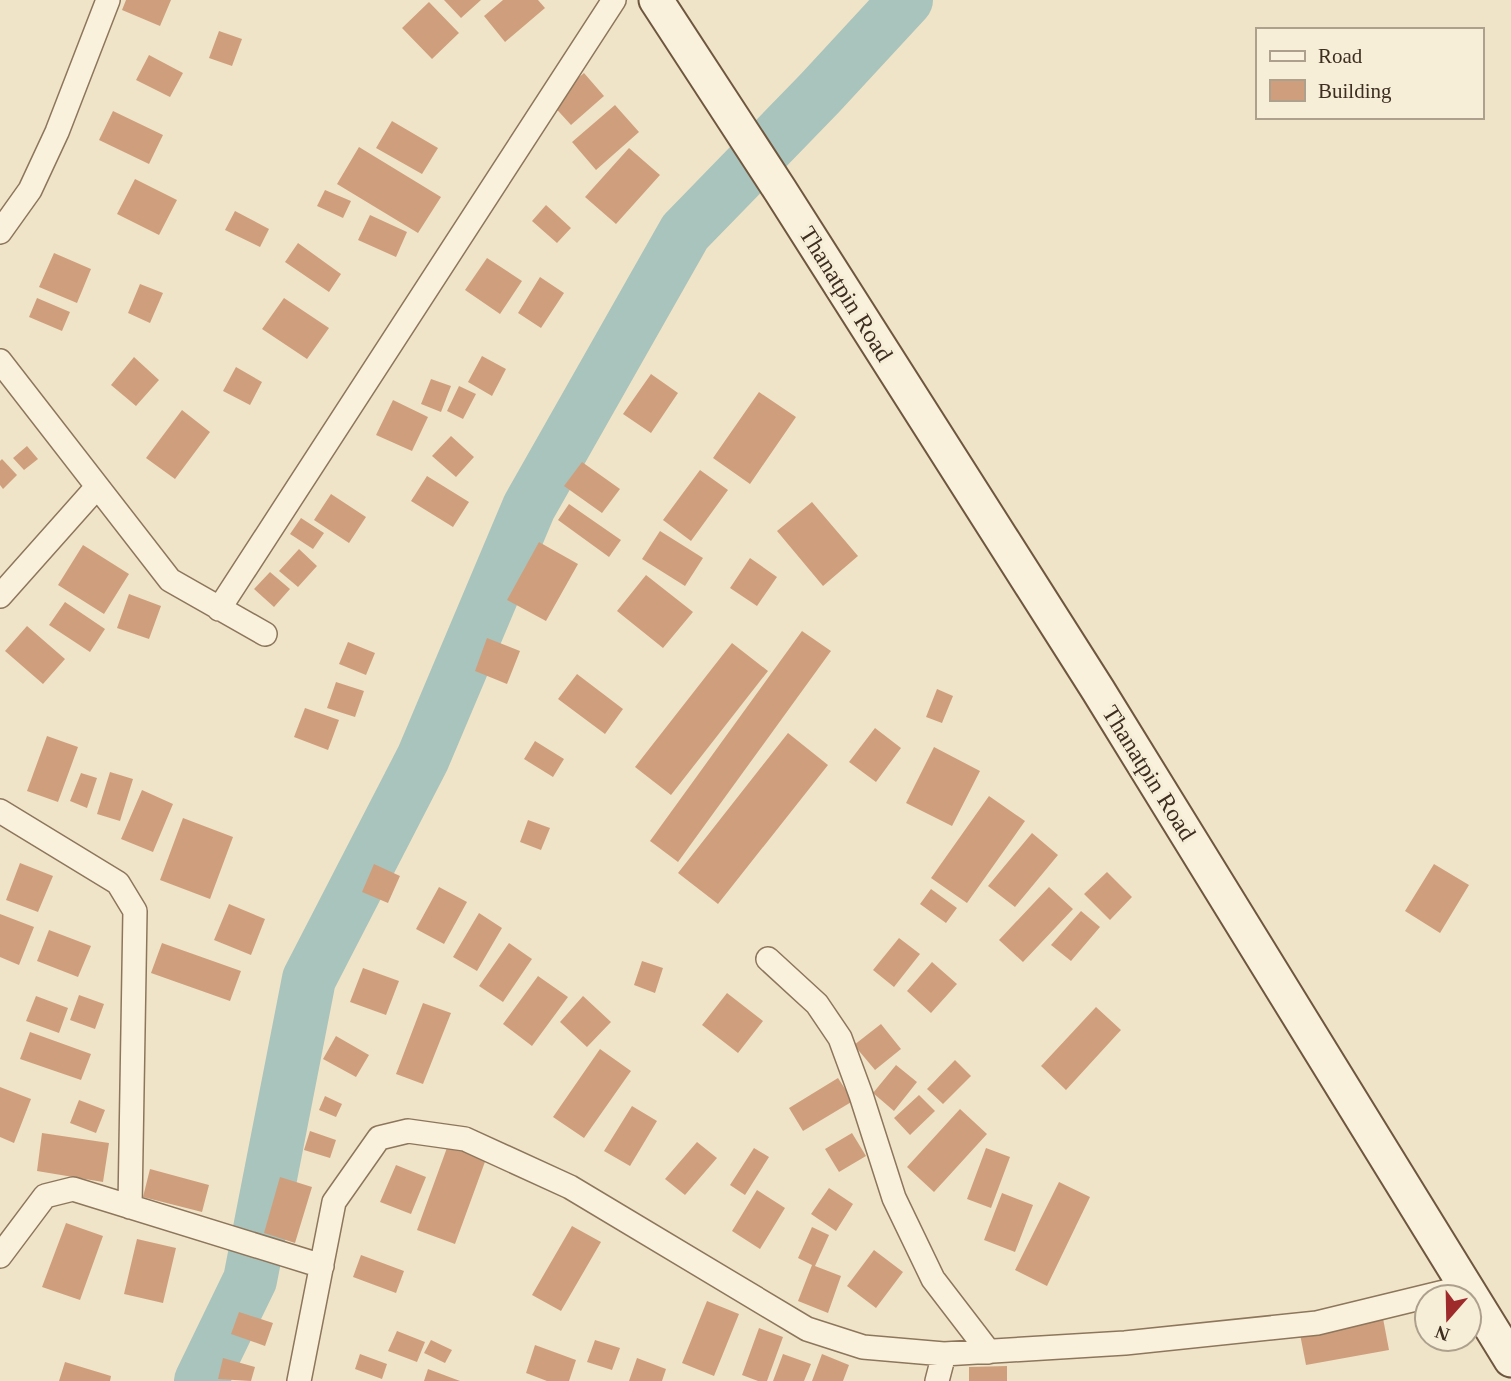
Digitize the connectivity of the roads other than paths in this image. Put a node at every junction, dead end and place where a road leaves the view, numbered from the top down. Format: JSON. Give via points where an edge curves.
{"nodes":[{"id":1,"x":108,"y":0,"type":"edge"},
{"id":2,"x":614,"y":0,"type":"edge"},
{"id":3,"x":656,"y":0,"type":"edge"},
{"id":4,"x":0,"y":232,"type":"edge"},
{"id":5,"x":0,"y":360,"type":"edge"},
{"id":6,"x":97,"y":486,"type":"junction"},
{"id":7,"x":0,"y":596,"type":"edge"},
{"id":8,"x":219,"y":609,"type":"junction"},
{"id":9,"x":265,"y":634,"type":"dead end"},
{"id":10,"x":0,"y":811,"type":"edge"},
{"id":11,"x":768,"y":959,"type":"dead end"},
{"id":12,"x":130,"y":1207,"type":"junction"},
{"id":13,"x":0,"y":1256,"type":"edge"},
{"id":14,"x":322,"y":1266,"type":"junction"},
{"id":15,"x":1463,"y":1283,"type":"edge"},
{"id":16,"x":1413,"y":1300,"type":"edge"},
{"id":17,"x":1483,"y":1316,"type":"edge"},
{"id":18,"x":989,"y":1352,"type":"junction"},
{"id":19,"x":944,"y":1354,"type":"junction"},
{"id":20,"x":1511,"y":1360,"type":"edge"},
{"id":21,"x":299,"y":1381,"type":"edge"},
{"id":22,"x":937,"y":1381,"type":"edge"}],
"edges":[{"from":1,"to":4,"type":"street","via":[[52,144],[30,190]]},
{"from":2,"to":8,"type":"street"},
{"from":3,"to":15,"type":"main road","name":"Thanatpin Road","via":[[1105,702]]},
{"from":5,"to":6,"type":"street"},
{"from":6,"to":7,"type":"street"},
{"from":6,"to":8,"type":"street","via":[[170,580]]},
{"from":8,"to":9,"type":"street"},
{"from":10,"to":12,"type":"street","via":[[118,883],[135,911]]},
{"from":11,"to":18,"type":"street","via":[[817,1004],[840,1038],[894,1198],[933,1279]]},
{"from":12,"to":13,"type":"street","via":[[74,1189],[45,1196]]},
{"from":12,"to":14,"type":"street"},
{"from":14,"to":19,"type":"street","via":[[334,1202],[379,1138],[408,1130],[465,1139],[569,1187],[807,1329],[863,1347]]},
{"from":14,"to":21,"type":"street"},
{"from":16,"to":18,"type":"street","via":[[1317,1324]]},
{"from":17,"to":20,"type":"main road","name":"Thanatpin Road"},
{"from":18,"to":19,"type":"street"},
{"from":19,"to":22,"type":"street"}]}
